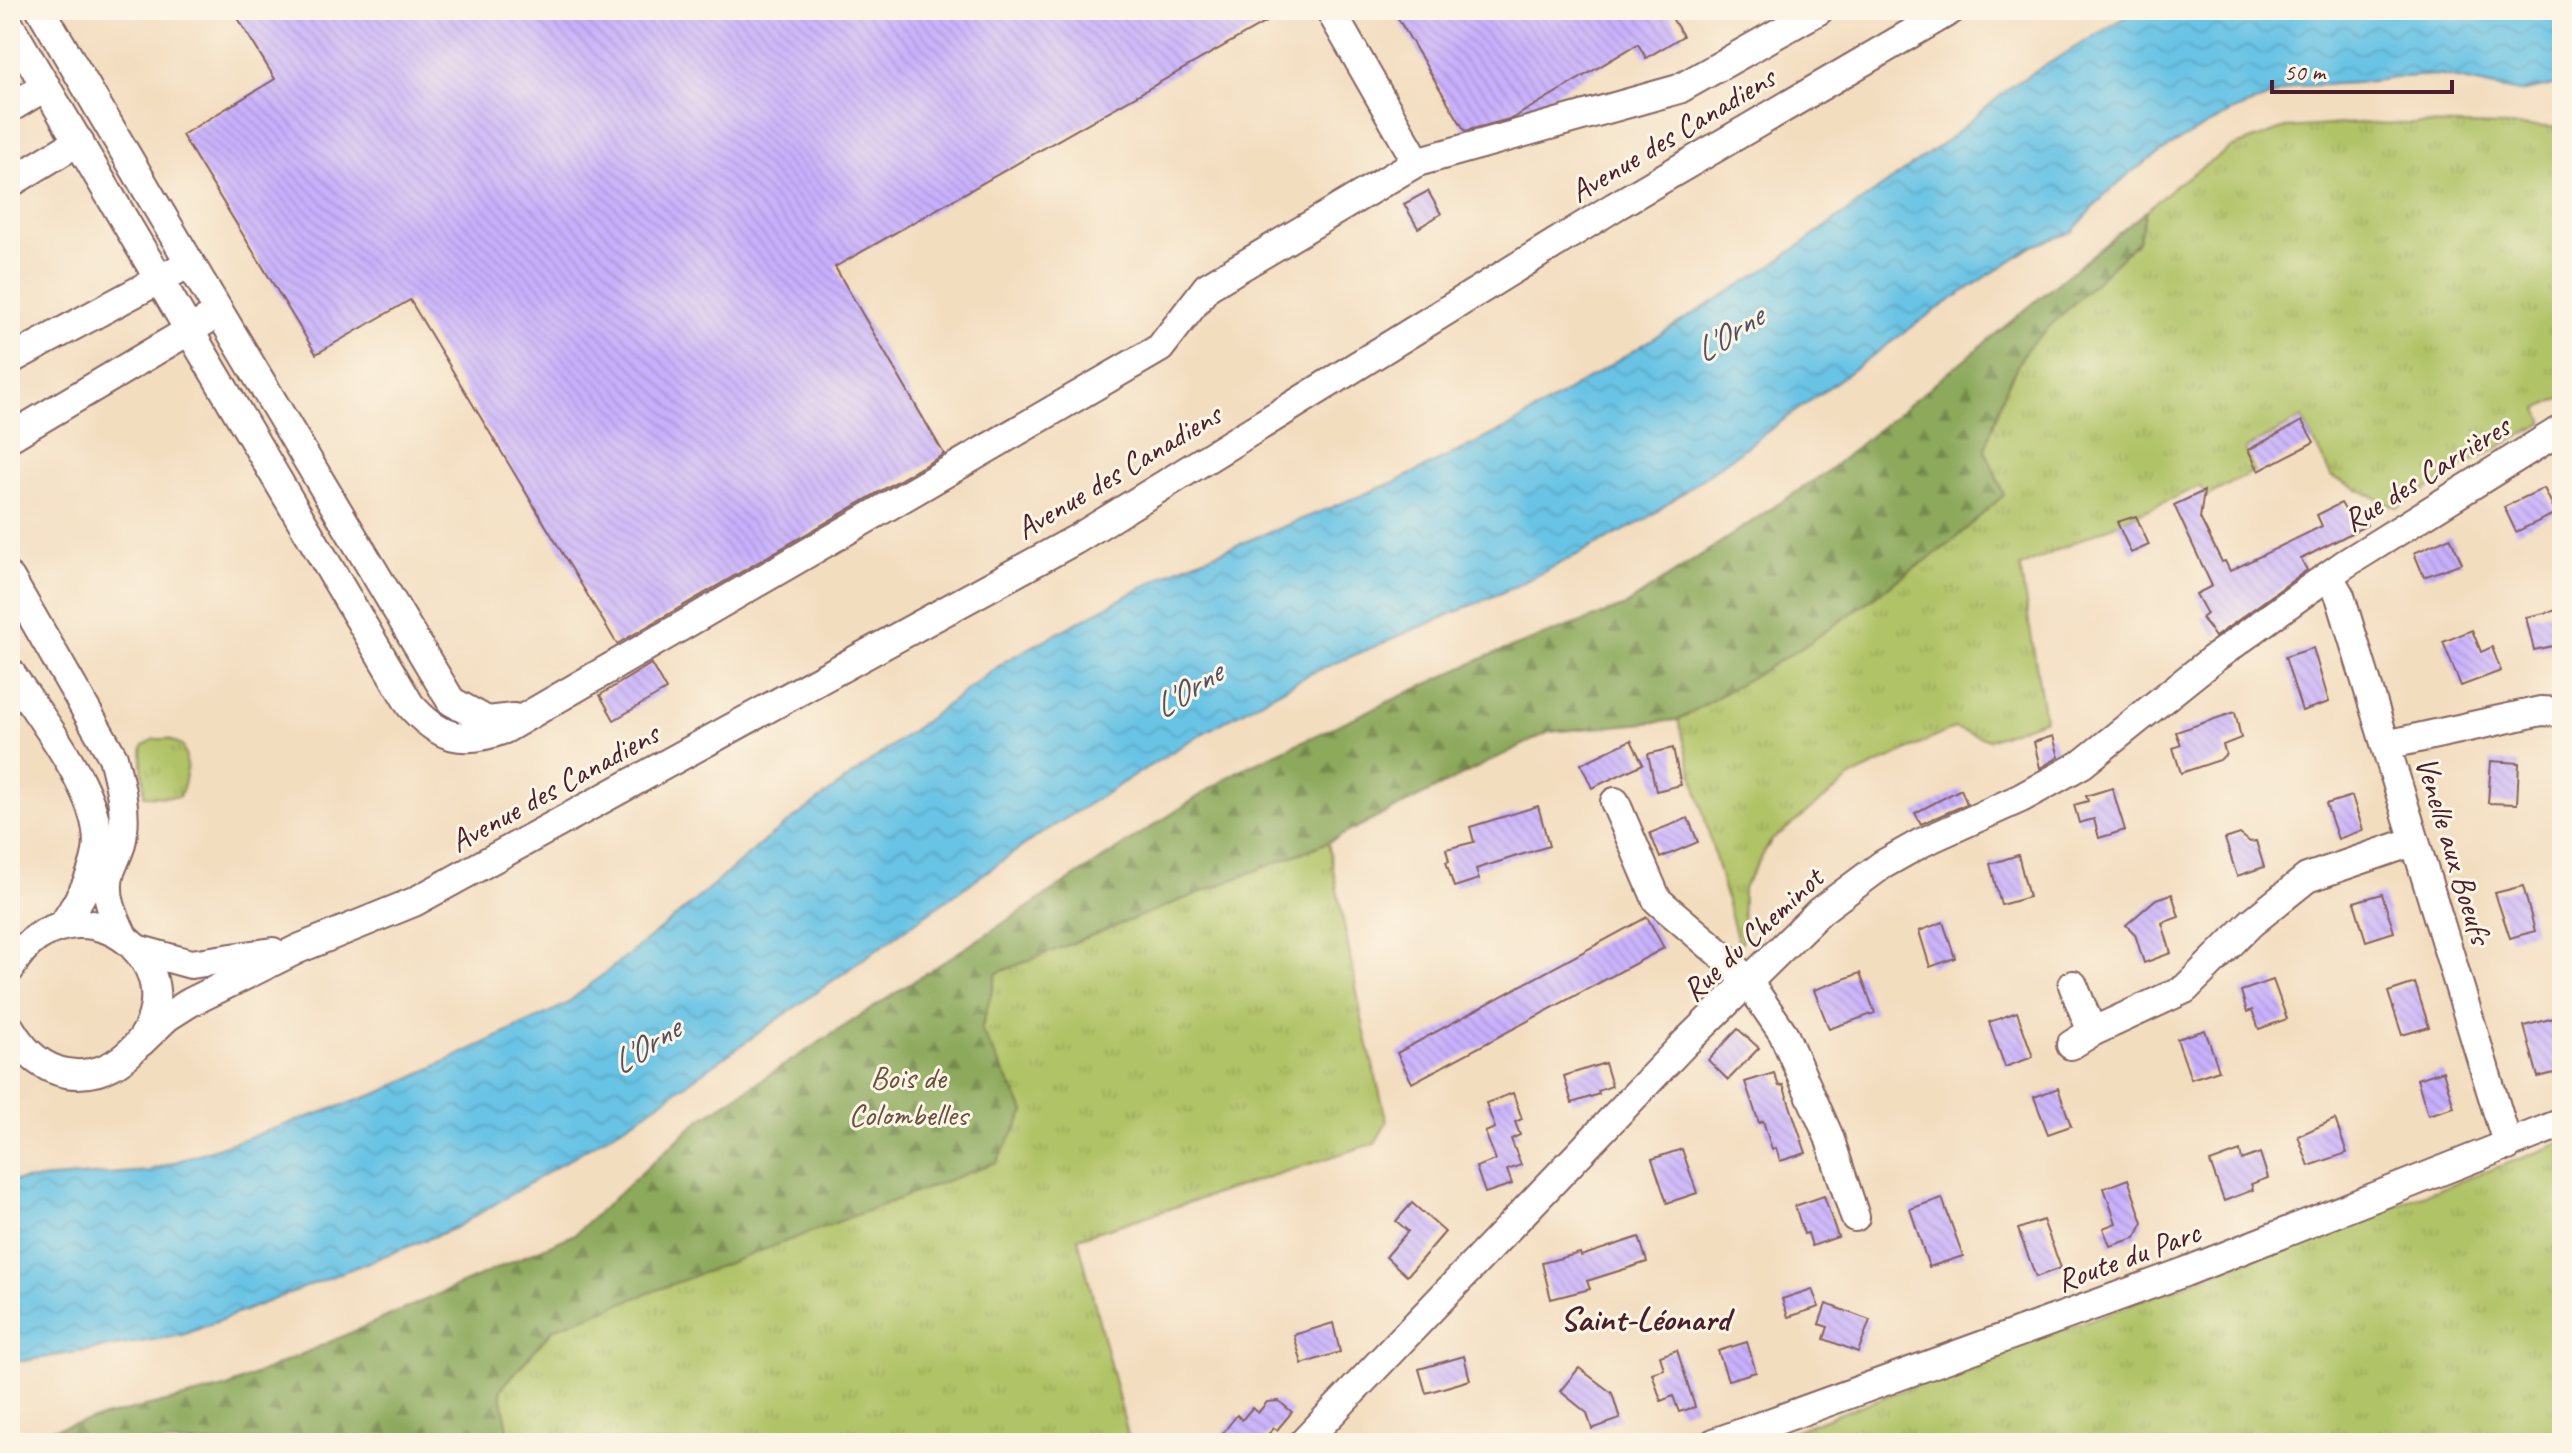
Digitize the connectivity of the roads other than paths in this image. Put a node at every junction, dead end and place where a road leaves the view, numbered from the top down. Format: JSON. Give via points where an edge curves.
{"nodes":[{"id":1,"x":41,"y":10,"type":"edge"},
{"id":2,"x":1330,"y":10,"type":"edge"},
{"id":3,"x":1819,"y":10,"type":"edge"},
{"id":4,"x":1951,"y":10,"type":"edge"},
{"id":5,"x":10,"y":26,"type":"edge"},
{"id":6,"x":46,"y":86,"type":"junction"},
{"id":7,"x":10,"y":108,"type":"edge"},
{"id":8,"x":79,"y":141,"type":"junction"},
{"id":9,"x":1417,"y":162,"type":"junction"},
{"id":10,"x":10,"y":183,"type":"edge"},
{"id":11,"x":190,"y":263,"type":"junction"},
{"id":12,"x":161,"y":279,"type":"junction"},
{"id":13,"x":221,"y":311,"type":"junction"},
{"id":14,"x":191,"y":329,"type":"junction"},
{"id":15,"x":10,"y":360,"type":"edge"},
{"id":16,"x":2562,"y":429,"type":"edge"},
{"id":17,"x":10,"y":437,"type":"edge"},
{"id":18,"x":2329,"y":577,"type":"junction"},
{"id":19,"x":10,"y":578,"type":"edge"},
{"id":20,"x":20,"y":617,"type":"edge"},
{"id":21,"x":10,"y":672,"type":"edge"},
{"id":22,"x":2562,"y":712,"type":"edge"},
{"id":23,"x":527,"y":716,"type":"junction"},
{"id":24,"x":2386,"y":745,"type":"junction"},
{"id":25,"x":113,"y":757,"type":"junction"},
{"id":26,"x":75,"y":772,"type":"junction"},
{"id":27,"x":1615,"y":802,"type":"dead end"},
{"id":28,"x":2415,"y":841,"type":"junction"},
{"id":29,"x":63,"y":925,"type":"junction"},
{"id":30,"x":130,"y":943,"type":"junction"},
{"id":31,"x":298,"y":949,"type":"junction"},
{"id":32,"x":10,"y":969,"type":"edge"},
{"id":33,"x":1749,"y":983,"type":"junction"},
{"id":34,"x":2073,"y":985,"type":"dead end"},
{"id":35,"x":10,"y":1028,"type":"edge"},
{"id":36,"x":141,"y":1042,"type":"junction"},
{"id":37,"x":10,"y":1051,"type":"edge"},
{"id":38,"x":37,"y":1061,"type":"junction"},
{"id":39,"x":2562,"y":1123,"type":"edge"},
{"id":40,"x":2508,"y":1146,"type":"junction"},
{"id":41,"x":1855,"y":1217,"type":"dead end"},
{"id":42,"x":1303,"y":1443,"type":"edge"},
{"id":43,"x":1714,"y":1443,"type":"edge"}],
"edges":[{"from":1,"to":11,"type":"street"},
{"from":2,"to":9,"type":"street"},
{"from":3,"to":9,"type":"street","via":[[1679,89]]},
{"from":4,"to":31,"type":"street","name":"Avenue des Canadiens","via":[[1614,207],[1075,540],[414,902]]},
{"from":5,"to":6,"type":"street"},
{"from":6,"to":7,"type":"street"},
{"from":6,"to":8,"type":"street"},
{"from":8,"to":10,"type":"street"},
{"from":8,"to":12,"type":"street"},
{"from":9,"to":23,"type":"street","via":[[1207,287],[1160,348]]},
{"from":11,"to":12,"type":"street"},
{"from":11,"to":13,"type":"street"},
{"from":12,"to":14,"type":"street"},
{"from":12,"to":15,"type":"street"},
{"from":13,"to":14,"type":"street"},
{"from":13,"to":23,"type":"street","via":[[451,701],[487,721]]},
{"from":14,"to":17,"type":"street"},
{"from":14,"to":23,"type":"street","via":[[423,720],[458,738],[474,739]]},
{"from":16,"to":18,"type":"street","name":"Rue des Carrières"},
{"from":18,"to":24,"type":"street","name":"Venelle aux Boeufs","via":[[2340,596]]},
{"from":18,"to":33,"type":"street","name":"Rue du Cheminot","via":[[2213,659],[2082,764],[1921,843],[1853,885]]},
{"from":19,"to":20,"type":"street"},
{"from":20,"to":25,"type":"street"},
{"from":21,"to":26,"type":"street"},
{"from":22,"to":24,"type":"street","via":[[2541,711]]},
{"from":24,"to":28,"type":"street","name":"Venelle aux Boeufs"},
{"from":25,"to":26,"type":"street"},
{"from":25,"to":30,"type":"street","via":[[124,829],[108,887],[112,912]]},
{"from":26,"to":29,"type":"street","via":[[96,819],[97,851],[85,890]]},
{"from":27,"to":33,"type":"street","via":[[1657,900]]},
{"from":28,"to":34,"type":"street","via":[[2307,878],[2251,923],[2185,989],[2081,1039]]},
{"from":28,"to":40,"type":"street","name":"Venelle aux Boeufs"},
{"from":29,"to":30,"type":"street","name":"Avenue des Canadiens","via":[[95,926]]},
{"from":29,"to":32,"type":"street","via":[[24,947]]},
{"from":30,"to":31,"type":"street","name":"Avenue des Canadiens","via":[[191,964]]},
{"from":30,"to":36,"type":"street","via":[[149,970],[154,995],[152,1020]]},
{"from":31,"to":36,"type":"street","name":"Avenue des Canadiens","via":[[189,1003]]},
{"from":33,"to":41,"type":"street","via":[[1783,1033],[1829,1137]]},
{"from":33,"to":42,"type":"street","name":"Rue du Cheminot","via":[[1685,1043]]},
{"from":35,"to":38,"type":"street"},
{"from":36,"to":38,"type":"street","name":"Avenue des Canadiens","via":[[104,1070],[58,1071]]},
{"from":37,"to":38,"type":"street"},
{"from":39,"to":40,"type":"street","name":"Route du Parc"},
{"from":40,"to":43,"type":"street","name":"Route du Parc","via":[[2185,1272]]}]}
